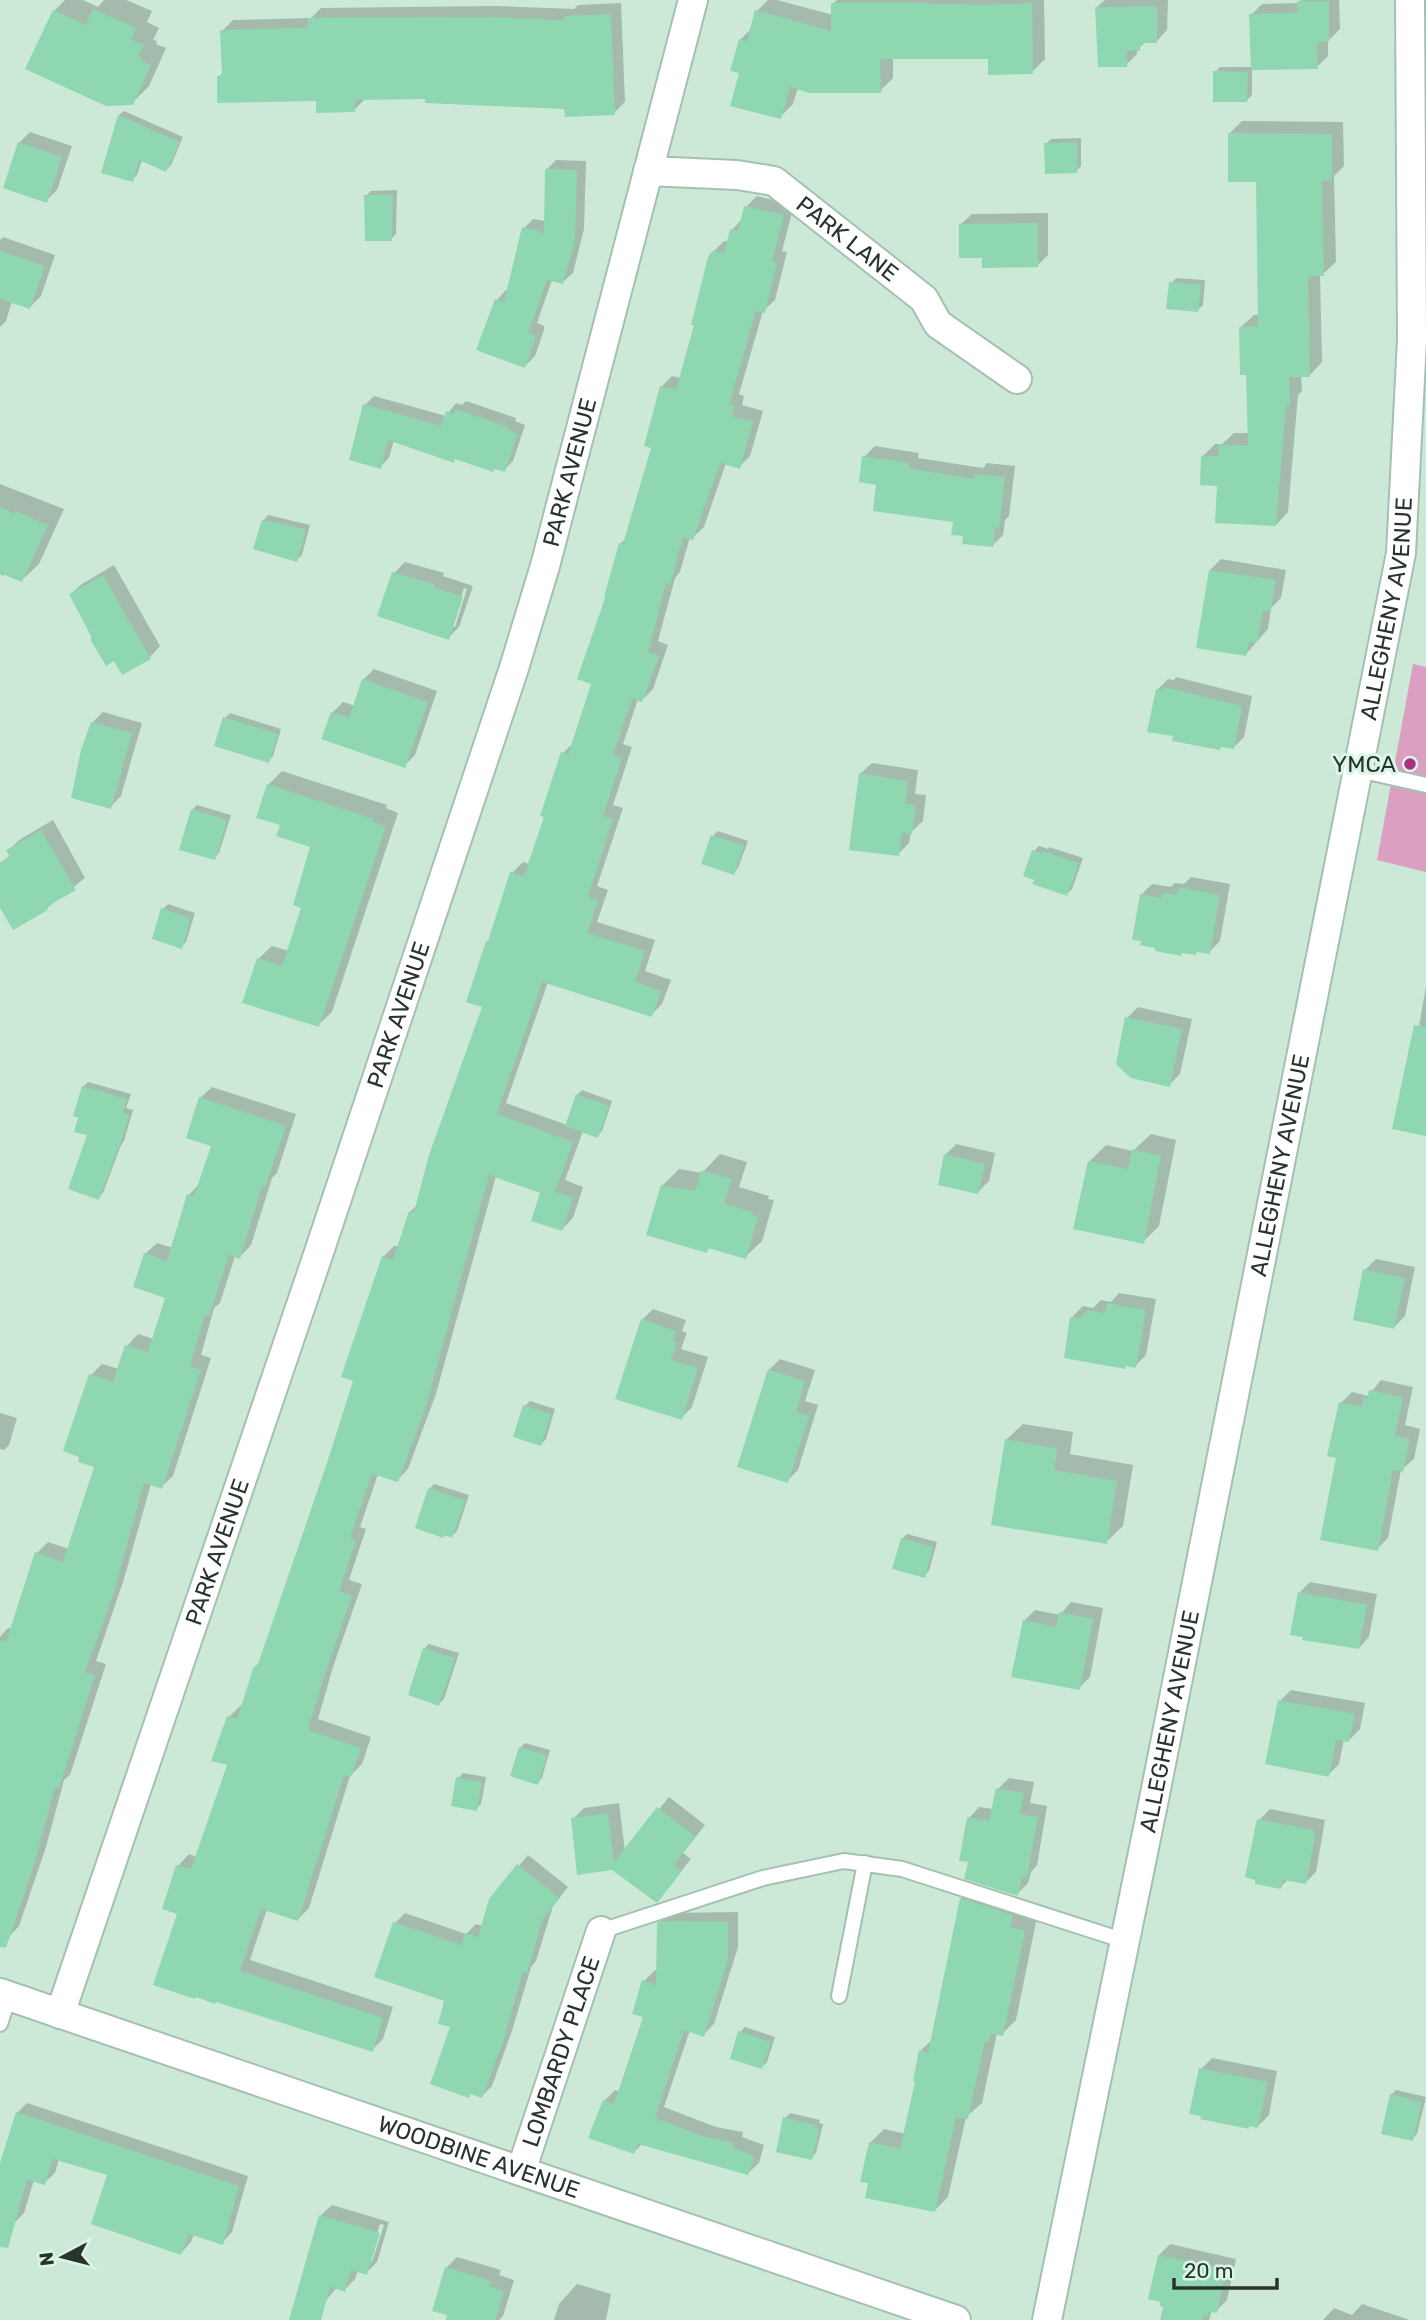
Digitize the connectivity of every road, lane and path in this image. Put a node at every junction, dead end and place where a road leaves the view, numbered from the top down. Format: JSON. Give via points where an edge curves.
{"nodes":[{"id":1,"x":693,"y":0,"type":"edge"},
{"id":2,"x":1410,"y":0,"type":"edge"},
{"id":3,"x":648,"y":171,"type":"junction"},
{"id":4,"x":1017,"y":379,"type":"dead end"},
{"id":5,"x":1358,"y":770,"type":"junction"},
{"id":6,"x":1426,"y":785,"type":"edge"},
{"id":7,"x":865,"y":1863,"type":"junction"},
{"id":8,"x":601,"y":1931,"type":"joint"},
{"id":9,"x":1125,"y":1941,"type":"junction"},
{"id":10,"x":4,"y":1995,"type":"edge"},
{"id":11,"x":839,"y":1996,"type":"dead end"},
{"id":12,"x":60,"y":2014,"type":"junction"},
{"id":13,"x":0,"y":2024,"type":"edge"},
{"id":14,"x":521,"y":2171,"type":"junction"},
{"id":15,"x":956,"y":2320,"type":"edge"},
{"id":16,"x":1047,"y":2320,"type":"edge"}],
"edges":[{"from":1,"to":3,"type":"street","name":"PARK AVENUE"},
{"from":2,"to":5,"type":"street","name":"ALLEGHENY AVENUE","via":[[1412,340],[1405,503],[1401,553]]},
{"from":3,"to":4,"type":"street","name":"PARK LANE","via":[[774,181],[923,299],[937,324]]},
{"from":3,"to":12,"type":"street","name":"PARK AVENUE","via":[[514,668]]},
{"from":5,"to":6,"type":"lane"},
{"from":5,"to":9,"type":"street","name":"ALLEGHENY AVENUE"},
{"from":7,"to":8,"type":"lane","via":[[844,1861],[763,1878]]},
{"from":7,"to":9,"type":"lane","via":[[902,1869]]},
{"from":7,"to":11,"type":"lane"},
{"from":8,"to":14,"type":"street","name":"LOMBARDY PLACE"},
{"from":9,"to":16,"type":"street","name":"ALLEGHENY AVENUE"},
{"from":10,"to":12,"type":"street","name":"WOODBINE AVENUE"},
{"from":10,"to":13,"type":"lane"},
{"from":12,"to":14,"type":"street","name":"WOODBINE AVENUE"},
{"from":14,"to":15,"type":"street","name":"WOODBINE AVENUE"}]}
